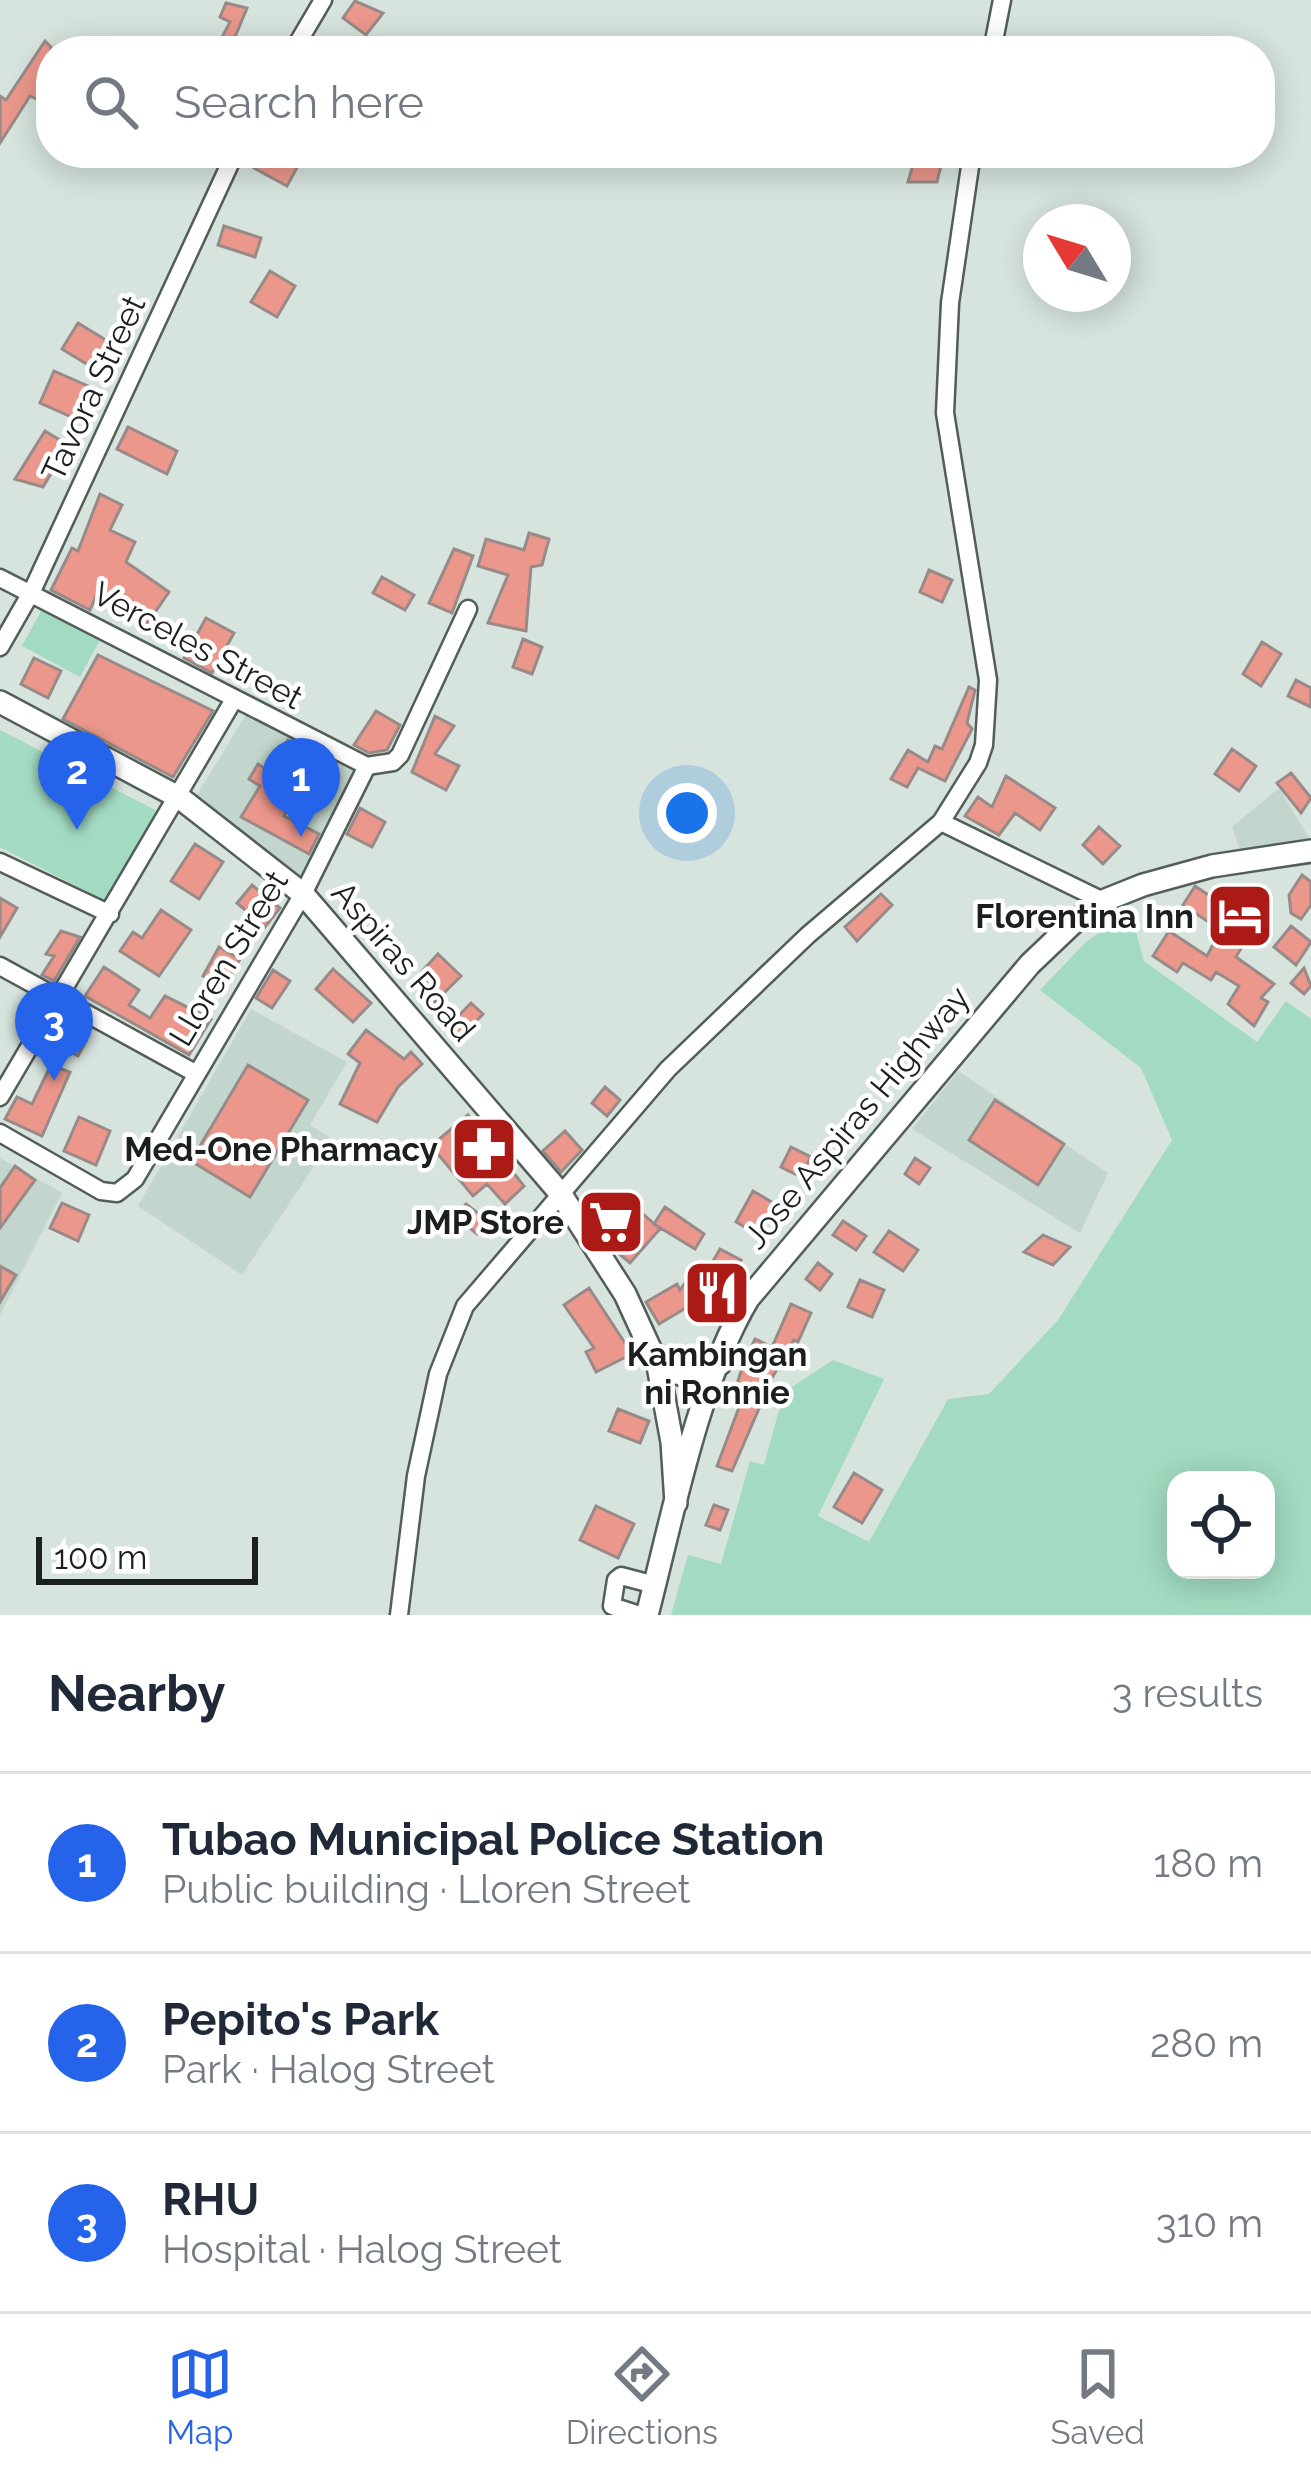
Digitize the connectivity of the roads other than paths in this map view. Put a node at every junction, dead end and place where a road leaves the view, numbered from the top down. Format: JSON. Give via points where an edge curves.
{"nodes":[{"id":1,"x":322,"y":0,"type":"edge"},
{"id":2,"x":1002,"y":0,"type":"edge"},
{"id":3,"x":302,"y":36,"type":"edge"},
{"id":4,"x":995,"y":36,"type":"edge"},
{"id":5,"x":228,"y":168,"type":"edge"},
{"id":6,"x":971,"y":168,"type":"edge"},
{"id":7,"x":0,"y":578,"type":"edge"},
{"id":8,"x":32,"y":591,"type":"junction"},
{"id":9,"x":468,"y":609,"type":"dead end"},
{"id":10,"x":0,"y":647,"type":"edge"},
{"id":11,"x":233,"y":701,"type":"junction"},
{"id":12,"x":0,"y":703,"type":"edge"},
{"id":13,"x":368,"y":766,"type":"junction"},
{"id":14,"x":180,"y":798,"type":"junction"},
{"id":15,"x":941,"y":823,"type":"junction"},
{"id":16,"x":1311,"y":851,"type":"edge"},
{"id":17,"x":0,"y":862,"type":"edge"},
{"id":18,"x":303,"y":894,"type":"junction"},
{"id":19,"x":1103,"y":902,"type":"junction"},
{"id":20,"x":110,"y":914,"type":"junction"},
{"id":21,"x":0,"y":966,"type":"edge"},
{"id":22,"x":58,"y":996,"type":"junction"},
{"id":23,"x":195,"y":1073,"type":"junction"},
{"id":24,"x":0,"y":1097,"type":"edge"},
{"id":25,"x":0,"y":1133,"type":"edge"},
{"id":26,"x":560,"y":1192,"type":"junction"},
{"id":27,"x":720,"y":1364,"type":"junction"},
{"id":28,"x":658,"y":1366,"type":"junction"},
{"id":29,"x":676,"y":1503,"type":"junction"},
{"id":30,"x":655,"y":1585,"type":"junction"},
{"id":31,"x":399,"y":1615,"type":"edge"},
{"id":32,"x":644,"y":1615,"type":"edge"}],
"edges":[{"from":1,"to":3,"type":"street"},
{"from":2,"to":4,"type":"street"},
{"from":5,"to":8,"type":"street","name":"Tavora Street"},
{"from":6,"to":15,"type":"street","via":[[950,303],[945,412],[988,680],[987,720],[978,763]]},
{"from":7,"to":8,"type":"street","name":"Verceles Street"},
{"from":8,"to":10,"type":"street","name":"Tavora Street"},
{"from":8,"to":11,"type":"street","name":"Verceles Street"},
{"from":9,"to":13,"type":"street","via":[[400,755]]},
{"from":11,"to":13,"type":"street","name":"Verceles Street"},
{"from":11,"to":14,"type":"street"},
{"from":12,"to":14,"type":"main road","name":"Aspiras Road"},
{"from":13,"to":18,"type":"street","name":"Lloren Street"},
{"from":14,"to":18,"type":"main road","name":"Aspiras Road"},
{"from":14,"to":20,"type":"street"},
{"from":15,"to":19,"type":"street"},
{"from":15,"to":26,"type":"street","via":[[701,1036]]},
{"from":16,"to":19,"type":"main road","name":"Jose Aspiras Highway","via":[[1212,866]]},
{"from":17,"to":20,"type":"street"},
{"from":18,"to":23,"type":"street","name":"Lloren Street"},
{"from":18,"to":26,"type":"main road","name":"Aspiras Road"},
{"from":19,"to":27,"type":"main road","name":"Jose Aspiras Highway","via":[[1030,964],[786,1249],[739,1313]]},
{"from":20,"to":22,"type":"street"},
{"from":21,"to":22,"type":"street"},
{"from":22,"to":23,"type":"street"},
{"from":22,"to":24,"type":"street"},
{"from":23,"to":25,"type":"street","name":"Lloren Street","via":[[135,1179],[117,1193]]},
{"from":26,"to":28,"type":"main road","name":"Aspiras Road","via":[[625,1294]]},
{"from":26,"to":31,"type":"street","via":[[449,1335],[416,1476]]},
{"from":27,"to":28,"type":"main road","via":[[691,1378]]},
{"from":27,"to":29,"type":"main road","name":"Jose Aspiras Highway"},
{"from":28,"to":29,"type":"main road","name":"Aspiras Road"},
{"from":29,"to":30,"type":"main road","name":"Jose Aspiras Highway"},
{"from":30,"to":32,"type":"main road","name":"Jose Aspiras Highway"},
{"from":30,"to":32,"type":"street","via":[[616,1580],[612,1606]]}]}
